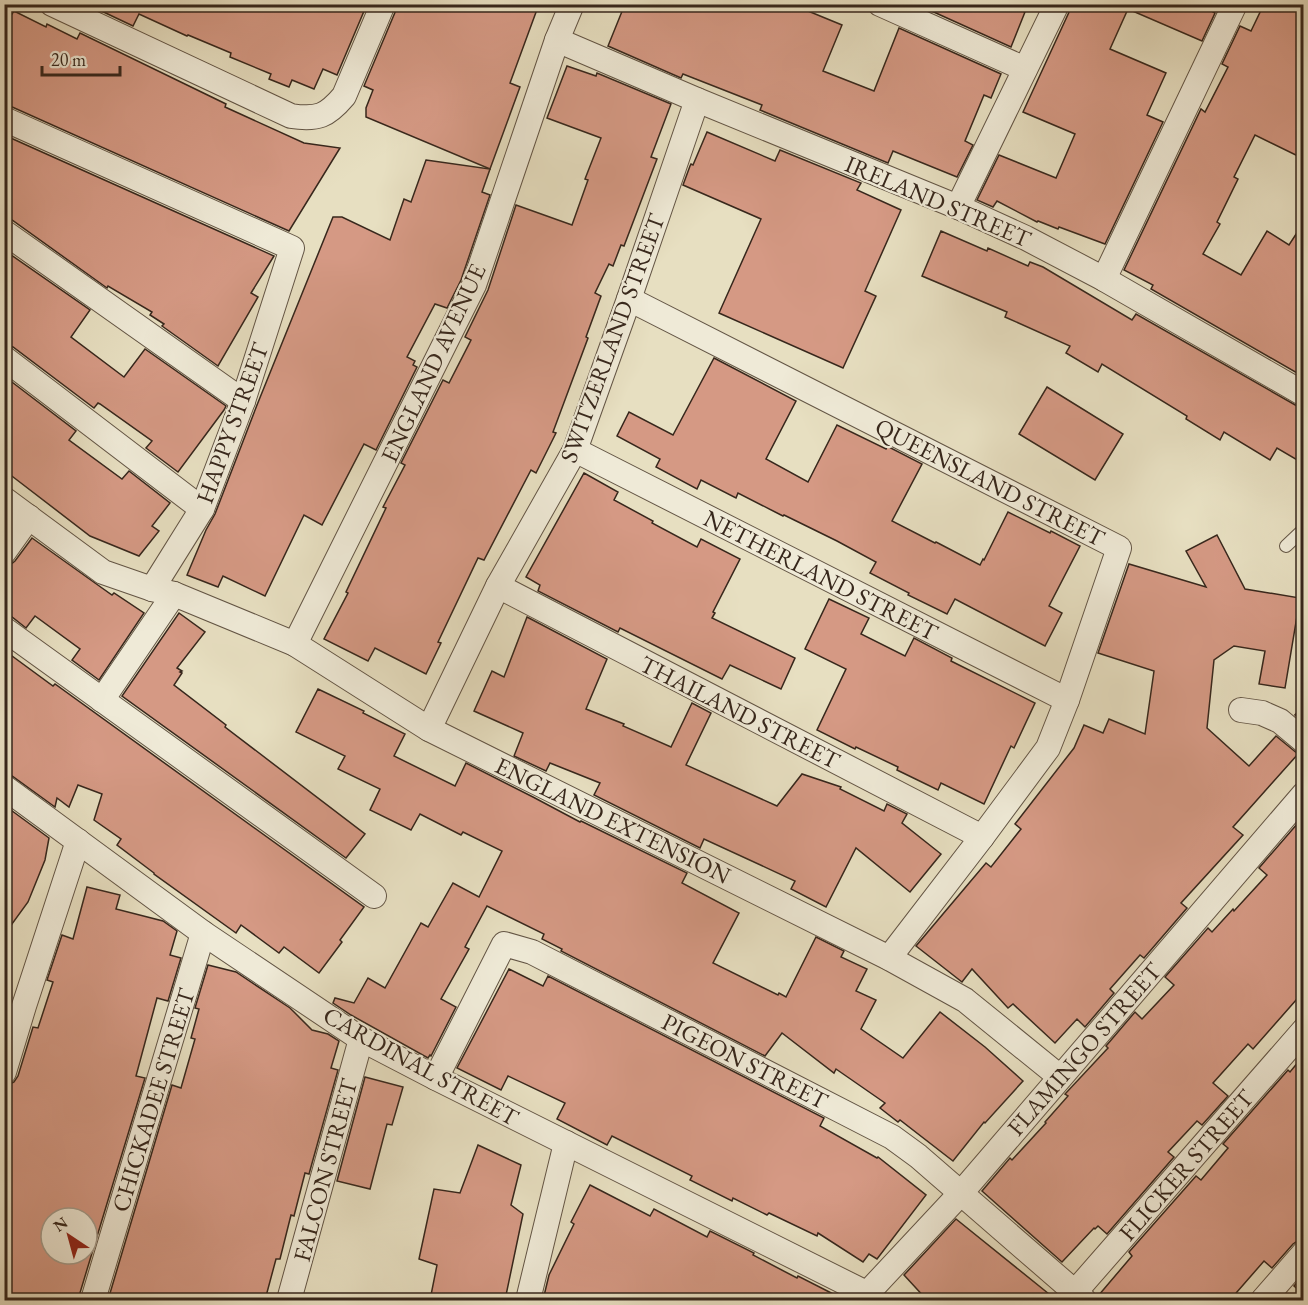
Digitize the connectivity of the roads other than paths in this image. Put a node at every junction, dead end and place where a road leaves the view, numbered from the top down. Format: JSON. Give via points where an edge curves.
{"nodes":[{"id":1,"x":52,"y":4,"type":"edge"},
{"id":2,"x":383,"y":4,"type":"edge"},
{"id":3,"x":572,"y":4,"type":"edge"},
{"id":4,"x":880,"y":4,"type":"edge"},
{"id":5,"x":1057,"y":4,"type":"edge"},
{"id":6,"x":1235,"y":4,"type":"edge"},
{"id":7,"x":557,"y":40,"type":"junction"},
{"id":8,"x":1026,"y":69,"type":"junction"},
{"id":9,"x":697,"y":100,"type":"junction"},
{"id":10,"x":4,"y":119,"type":"edge"},
{"id":11,"x":958,"y":207,"type":"junction"},
{"id":12,"x":4,"y":232,"type":"edge"},
{"id":13,"x":1104,"y":279,"type":"junction"},
{"id":14,"x":629,"y":299,"type":"junction"},
{"id":15,"x":4,"y":358,"type":"edge"},
{"id":16,"x":1304,"y":393,"type":"edge"},
{"id":17,"x":243,"y":401,"type":"junction"},
{"id":18,"x":575,"y":450,"type":"junction"},
{"id":19,"x":4,"y":499,"type":"edge"},
{"id":20,"x":202,"y":509,"type":"junction"},
{"id":21,"x":29,"y":517,"type":"junction"},
{"id":22,"x":1304,"y":529,"type":"edge"},
{"id":23,"x":1286,"y":546,"type":"dead end"},
{"id":24,"x":4,"y":552,"type":"edge"},
{"id":25,"x":498,"y":586,"type":"junction"},
{"id":26,"x":163,"y":591,"type":"junction"},
{"id":27,"x":4,"y":629,"type":"edge"},
{"id":28,"x":295,"y":644,"type":"junction"},
{"id":29,"x":102,"y":700,"type":"junction"},
{"id":30,"x":1067,"y":700,"type":"junction"},
{"id":31,"x":1242,"y":710,"type":"dead end"},
{"id":32,"x":429,"y":729,"type":"junction"},
{"id":33,"x":1304,"y":741,"type":"edge"},
{"id":34,"x":4,"y":787,"type":"edge"},
{"id":35,"x":1304,"y":794,"type":"edge"},
{"id":36,"x":982,"y":837,"type":"junction"},
{"id":37,"x":78,"y":841,"type":"junction"},
{"id":38,"x":374,"y":896,"type":"dead end"},
{"id":39,"x":203,"y":933,"type":"junction"},
{"id":40,"x":889,"y":958,"type":"junction"},
{"id":41,"x":14,"y":1000,"type":"edge"},
{"id":42,"x":1304,"y":1030,"type":"edge"},
{"id":43,"x":361,"y":1039,"type":"junction"},
{"id":44,"x":4,"y":1072,"type":"edge"},
{"id":45,"x":1060,"y":1077,"type":"junction"},
{"id":46,"x":436,"y":1078,"type":"junction"},
{"id":47,"x":567,"y":1143,"type":"junction"},
{"id":48,"x":961,"y":1193,"type":"junction"},
{"id":49,"x":1304,"y":1253,"type":"edge"},
{"id":50,"x":864,"y":1297,"type":"edge"},
{"id":51,"x":1076,"y":1298,"type":"edge"},
{"id":52,"x":93,"y":1300,"type":"edge"},
{"id":53,"x":289,"y":1300,"type":"edge"},
{"id":54,"x":528,"y":1300,"type":"edge"},
{"id":55,"x":1263,"y":1300,"type":"edge"}],
"edges":[{"from":1,"to":2,"type":"street","via":[[291,116],[304,118],[321,116],[344,96]]},
{"from":3,"to":7,"type":"street","name":"ENGLAND AVENUE"},
{"from":4,"to":8,"type":"street"},
{"from":5,"to":8,"type":"street"},
{"from":6,"to":13,"type":"street"},
{"from":7,"to":9,"type":"street","name":"IRELAND STREET"},
{"from":7,"to":28,"type":"street","name":"ENGLAND AVENUE","via":[[474,285]]},
{"from":8,"to":11,"type":"street"},
{"from":9,"to":11,"type":"street","name":"IRELAND STREET"},
{"from":9,"to":14,"type":"street","name":"SWITZERLAND STREET"},
{"from":10,"to":17,"type":"street","name":"HAPPY STREET","via":[[292,248]]},
{"from":11,"to":13,"type":"street","name":"IRELAND STREET"},
{"from":12,"to":17,"type":"street"},
{"from":13,"to":16,"type":"street","name":"IRELAND STREET"},
{"from":14,"to":18,"type":"street","name":"SWITZERLAND STREET"},
{"from":14,"to":30,"type":"street","name":"QUEENSLAND STREET","via":[[1119,548]]},
{"from":15,"to":20,"type":"street"},
{"from":17,"to":20,"type":"street","name":"HAPPY STREET"},
{"from":18,"to":25,"type":"street","name":"SWITZERLAND STREET"},
{"from":18,"to":30,"type":"street","name":"NETHERLAND STREET"},
{"from":19,"to":21,"type":"street","name":"ENGLAND EXTENSION"},
{"from":20,"to":26,"type":"street","name":"HAPPY STREET"},
{"from":21,"to":24,"type":"street"},
{"from":21,"to":26,"type":"street","name":"ENGLAND EXTENSION","via":[[103,572]]},
{"from":22,"to":23,"type":"lane"},
{"from":25,"to":32,"type":"street","name":"SWITZERLAND STREET"},
{"from":25,"to":36,"type":"street","name":"THAILAND STREET"},
{"from":26,"to":28,"type":"street","name":"ENGLAND EXTENSION"},
{"from":26,"to":29,"type":"street","name":"HAPPY STREET"},
{"from":27,"to":29,"type":"street"},
{"from":28,"to":32,"type":"street","name":"ENGLAND EXTENSION"},
{"from":29,"to":38,"type":"street"},
{"from":30,"to":36,"type":"street","name":"QUEENSLAND STREET","via":[[1048,748]]},
{"from":31,"to":33,"type":"street","via":[[1262,713]]},
{"from":32,"to":40,"type":"street","name":"ENGLAND EXTENSION"},
{"from":34,"to":37,"type":"street","name":"CARDINAL STREET"},
{"from":35,"to":45,"type":"street","name":"FLAMINGO STREET"},
{"from":36,"to":40,"type":"street","name":"QUEENSLAND STREET"},
{"from":37,"to":39,"type":"street","name":"CARDINAL STREET"},
{"from":37,"to":41,"type":"street"},
{"from":39,"to":43,"type":"street","name":"CARDINAL STREET"},
{"from":39,"to":52,"type":"street","name":"CHICKADEE STREET"},
{"from":40,"to":45,"type":"street","name":"ENGLAND EXTENSION","via":[[965,1000]]},
{"from":41,"to":44,"type":"street"},
{"from":42,"to":51,"type":"street","name":"FLICKER STREET"},
{"from":43,"to":46,"type":"street","name":"CARDINAL STREET"},
{"from":43,"to":53,"type":"street","name":"FALCON STREET"},
{"from":45,"to":48,"type":"street","name":"FLAMINGO STREET"},
{"from":46,"to":47,"type":"street","name":"CARDINAL STREET"},
{"from":46,"to":48,"type":"street","name":"PIGEON STREET","via":[[504,944],[532,952],[869,1124],[918,1156]]},
{"from":47,"to":50,"type":"street","name":"CARDINAL STREET"},
{"from":47,"to":54,"type":"street"},
{"from":48,"to":50,"type":"street","name":"FLAMINGO STREET"},
{"from":48,"to":51,"type":"street","name":"PIGEON STREET"},
{"from":49,"to":55,"type":"street"}]}
